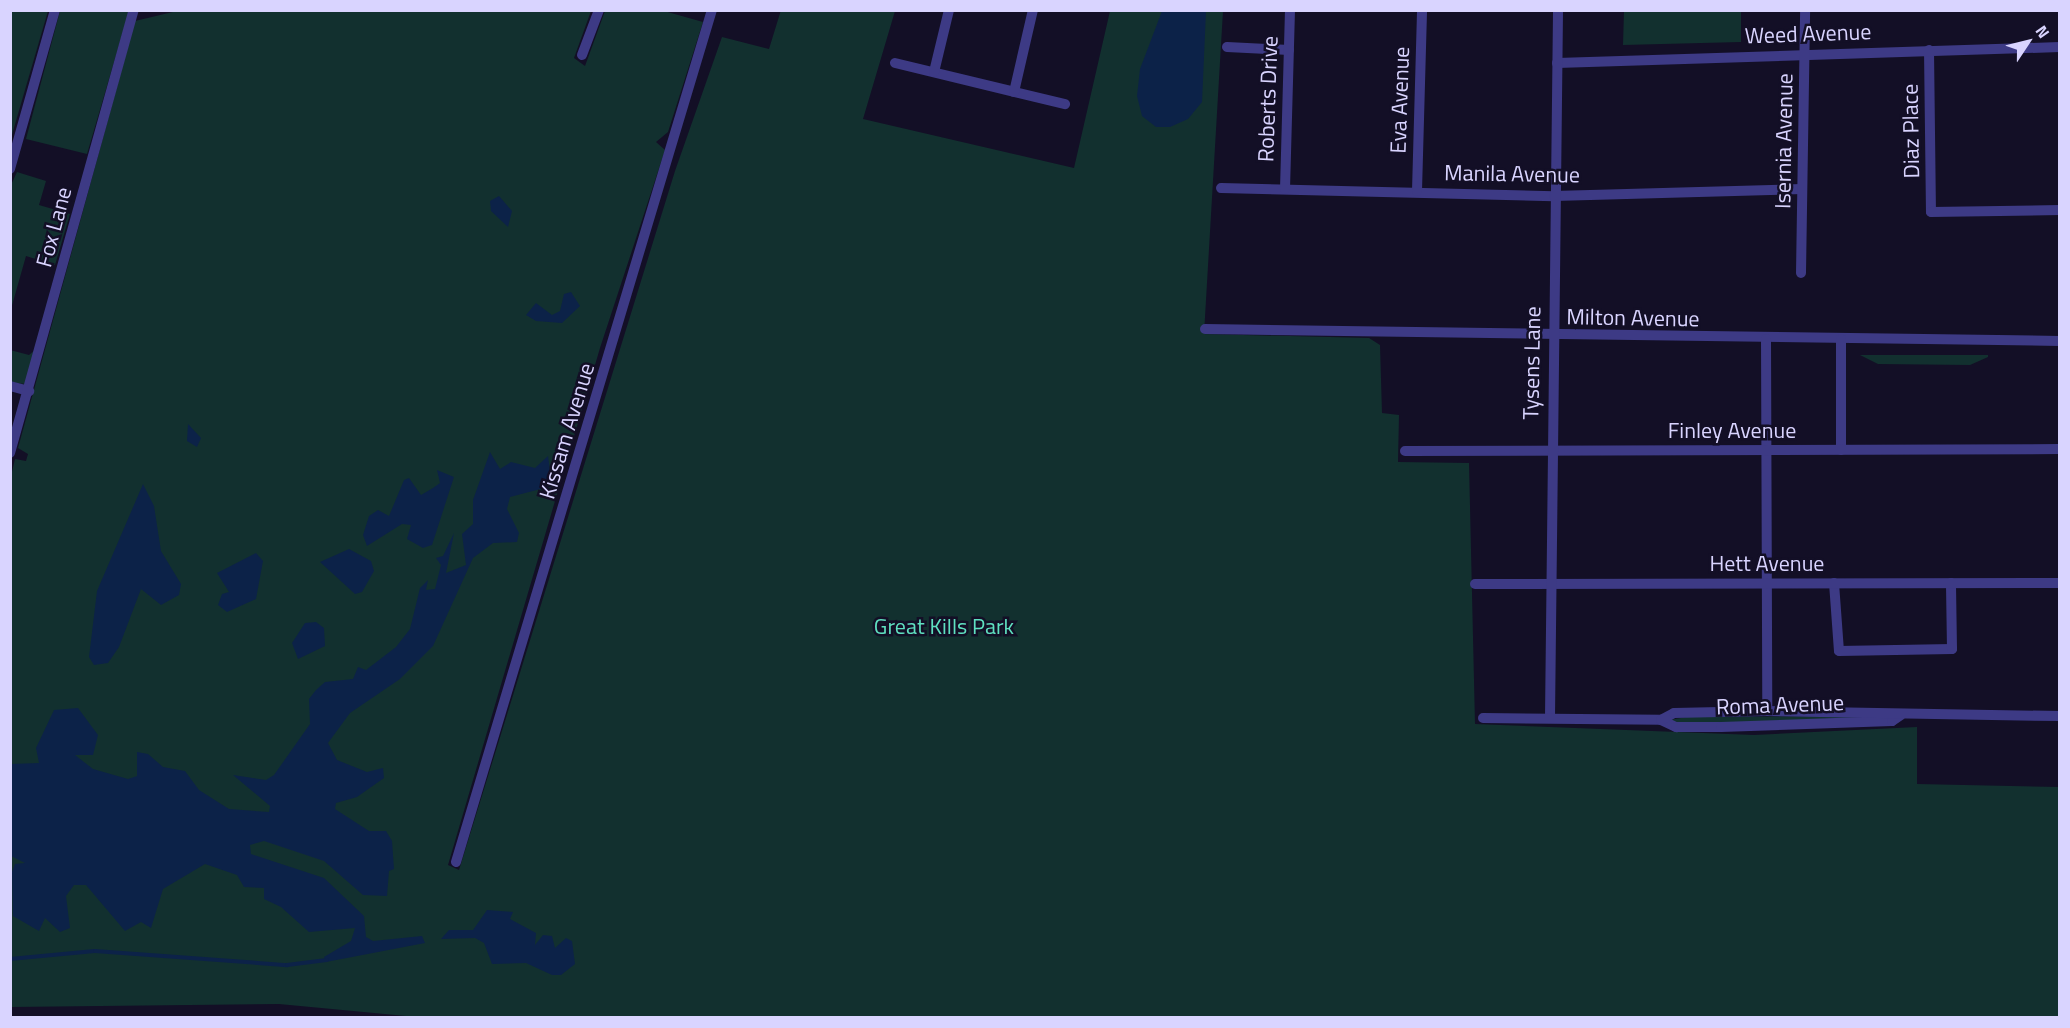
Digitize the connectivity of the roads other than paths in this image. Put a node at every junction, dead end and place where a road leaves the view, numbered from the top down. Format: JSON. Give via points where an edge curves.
{"nodes":[{"id":1,"x":55,"y":10,"type":"edge"},
{"id":2,"x":134,"y":10,"type":"edge"},
{"id":3,"x":599,"y":10,"type":"edge"},
{"id":4,"x":712,"y":10,"type":"edge"},
{"id":5,"x":949,"y":10,"type":"edge"},
{"id":6,"x":1033,"y":10,"type":"edge"},
{"id":7,"x":1290,"y":10,"type":"edge"},
{"id":8,"x":1422,"y":10,"type":"edge"},
{"id":9,"x":1558,"y":10,"type":"edge"},
{"id":10,"x":1805,"y":10,"type":"edge"},
{"id":11,"x":2060,"y":46,"type":"edge"},
{"id":12,"x":1227,"y":47,"type":"dead end"},
{"id":13,"x":1289,"y":50,"type":"junction"},
{"id":14,"x":1929,"y":50,"type":"junction"},
{"id":15,"x":1805,"y":53,"type":"junction"},
{"id":16,"x":582,"y":54,"type":"dead end"},
{"id":17,"x":895,"y":63,"type":"dead end"},
{"id":18,"x":1557,"y":63,"type":"junction"},
{"id":19,"x":934,"y":72,"type":"junction"},
{"id":20,"x":1014,"y":92,"type":"junction"},
{"id":21,"x":1065,"y":104,"type":"dead end"},
{"id":22,"x":10,"y":169,"type":"edge"},
{"id":23,"x":1221,"y":188,"type":"dead end"},
{"id":24,"x":1285,"y":189,"type":"junction"},
{"id":25,"x":1802,"y":189,"type":"junction"},
{"id":26,"x":1417,"y":191,"type":"junction"},
{"id":27,"x":1554,"y":196,"type":"junction"},
{"id":28,"x":2060,"y":210,"type":"edge"},
{"id":29,"x":1801,"y":273,"type":"dead end"},
{"id":30,"x":1206,"y":328,"type":"dead end"},
{"id":31,"x":1553,"y":336,"type":"junction"},
{"id":32,"x":1766,"y":339,"type":"junction"},
{"id":33,"x":1841,"y":339,"type":"junction"},
{"id":34,"x":2060,"y":341,"type":"edge"},
{"id":35,"x":10,"y":386,"type":"edge"},
{"id":36,"x":29,"y":391,"type":"junction"},
{"id":37,"x":2060,"y":449,"type":"edge"},
{"id":38,"x":1550,"y":450,"type":"junction"},
{"id":39,"x":1767,"y":450,"type":"junction"},
{"id":40,"x":1841,"y":450,"type":"junction"},
{"id":41,"x":1405,"y":451,"type":"dead end"},
{"id":42,"x":10,"y":453,"type":"edge"},
{"id":43,"x":1766,"y":583,"type":"junction"},
{"id":44,"x":1834,"y":583,"type":"junction"},
{"id":45,"x":1951,"y":583,"type":"junction"},
{"id":46,"x":2060,"y":583,"type":"edge"},
{"id":47,"x":1475,"y":584,"type":"dead end"},
{"id":48,"x":1551,"y":584,"type":"junction"},
{"id":49,"x":1767,"y":711,"type":"junction"},
{"id":50,"x":1901,"y":716,"type":"junction"},
{"id":51,"x":2060,"y":716,"type":"edge"},
{"id":52,"x":1550,"y":717,"type":"junction"},
{"id":53,"x":1484,"y":718,"type":"dead end"},
{"id":54,"x":1661,"y":720,"type":"junction"},
{"id":55,"x":456,"y":862,"type":"dead end"}],
"edges":[{"from":1,"to":22,"type":"street"},
{"from":2,"to":36,"type":"street","name":"Fox Lane"},
{"from":3,"to":16,"type":"street"},
{"from":4,"to":55,"type":"street","name":"Kissam Avenue"},
{"from":5,"to":19,"type":"street"},
{"from":6,"to":20,"type":"street"},
{"from":7,"to":13,"type":"street","name":"Roberts Drive"},
{"from":8,"to":26,"type":"street","name":"Eva Avenue"},
{"from":9,"to":18,"type":"street","name":"Tysens Lane"},
{"from":10,"to":15,"type":"street","name":"Isernia Avenue"},
{"from":11,"to":14,"type":"street","name":"Weed Avenue"},
{"from":12,"to":13,"type":"street"},
{"from":13,"to":24,"type":"street","name":"Roberts Drive"},
{"from":14,"to":15,"type":"street","name":"Weed Avenue"},
{"from":14,"to":28,"type":"street","name":"Diaz Place","via":[[1931,212]]},
{"from":15,"to":18,"type":"street","name":"Weed Avenue"},
{"from":15,"to":25,"type":"street","name":"Isernia Avenue"},
{"from":17,"to":19,"type":"street"},
{"from":18,"to":27,"type":"street","name":"Tysens Lane"},
{"from":19,"to":20,"type":"street"},
{"from":20,"to":21,"type":"street"},
{"from":23,"to":24,"type":"street","name":"Manila Avenue"},
{"from":24,"to":26,"type":"street","name":"Manila Avenue"},
{"from":25,"to":27,"type":"street","name":"Manila Avenue"},
{"from":25,"to":29,"type":"street","name":"Isernia Avenue"},
{"from":26,"to":27,"type":"street","name":"Manila Avenue"},
{"from":27,"to":31,"type":"street","name":"Tysens Lane"},
{"from":30,"to":31,"type":"street","name":"Milton Avenue"},
{"from":31,"to":32,"type":"street","name":"Milton Avenue"},
{"from":31,"to":38,"type":"street","name":"Tysens Lane"},
{"from":32,"to":33,"type":"street","name":"Milton Avenue"},
{"from":32,"to":39,"type":"street"},
{"from":33,"to":34,"type":"street","name":"Milton Avenue"},
{"from":33,"to":40,"type":"street"},
{"from":35,"to":36,"type":"street"},
{"from":36,"to":42,"type":"street","name":"Fox Lane"},
{"from":37,"to":40,"type":"street","name":"Finley Avenue"},
{"from":38,"to":39,"type":"street","name":"Finley Avenue"},
{"from":38,"to":41,"type":"street","name":"Finley Avenue"},
{"from":38,"to":48,"type":"street","name":"Tysens Lane"},
{"from":39,"to":40,"type":"street","name":"Finley Avenue"},
{"from":39,"to":43,"type":"street"},
{"from":43,"to":44,"type":"street","name":"Hett Avenue"},
{"from":43,"to":48,"type":"street","name":"Hett Avenue"},
{"from":43,"to":49,"type":"street"},
{"from":44,"to":45,"type":"street","name":"Hett Avenue"},
{"from":44,"to":45,"type":"street","via":[[1839,651],[1952,649]]},
{"from":45,"to":46,"type":"street","name":"Hett Avenue"},
{"from":47,"to":48,"type":"street","name":"Hett Avenue"},
{"from":48,"to":52,"type":"street","name":"Tysens Lane"},
{"from":49,"to":50,"type":"street","name":"Roma Avenue"},
{"from":49,"to":54,"type":"street","name":"Roma Avenue","via":[[1674,713]]},
{"from":50,"to":51,"type":"street","name":"Roma Avenue"},
{"from":50,"to":54,"type":"street","name":"Roma Avenue","via":[[1892,721],[1721,727],[1676,727]]},
{"from":52,"to":53,"type":"street","name":"Roma Avenue"},
{"from":52,"to":54,"type":"street","name":"Roma Avenue"}]}
